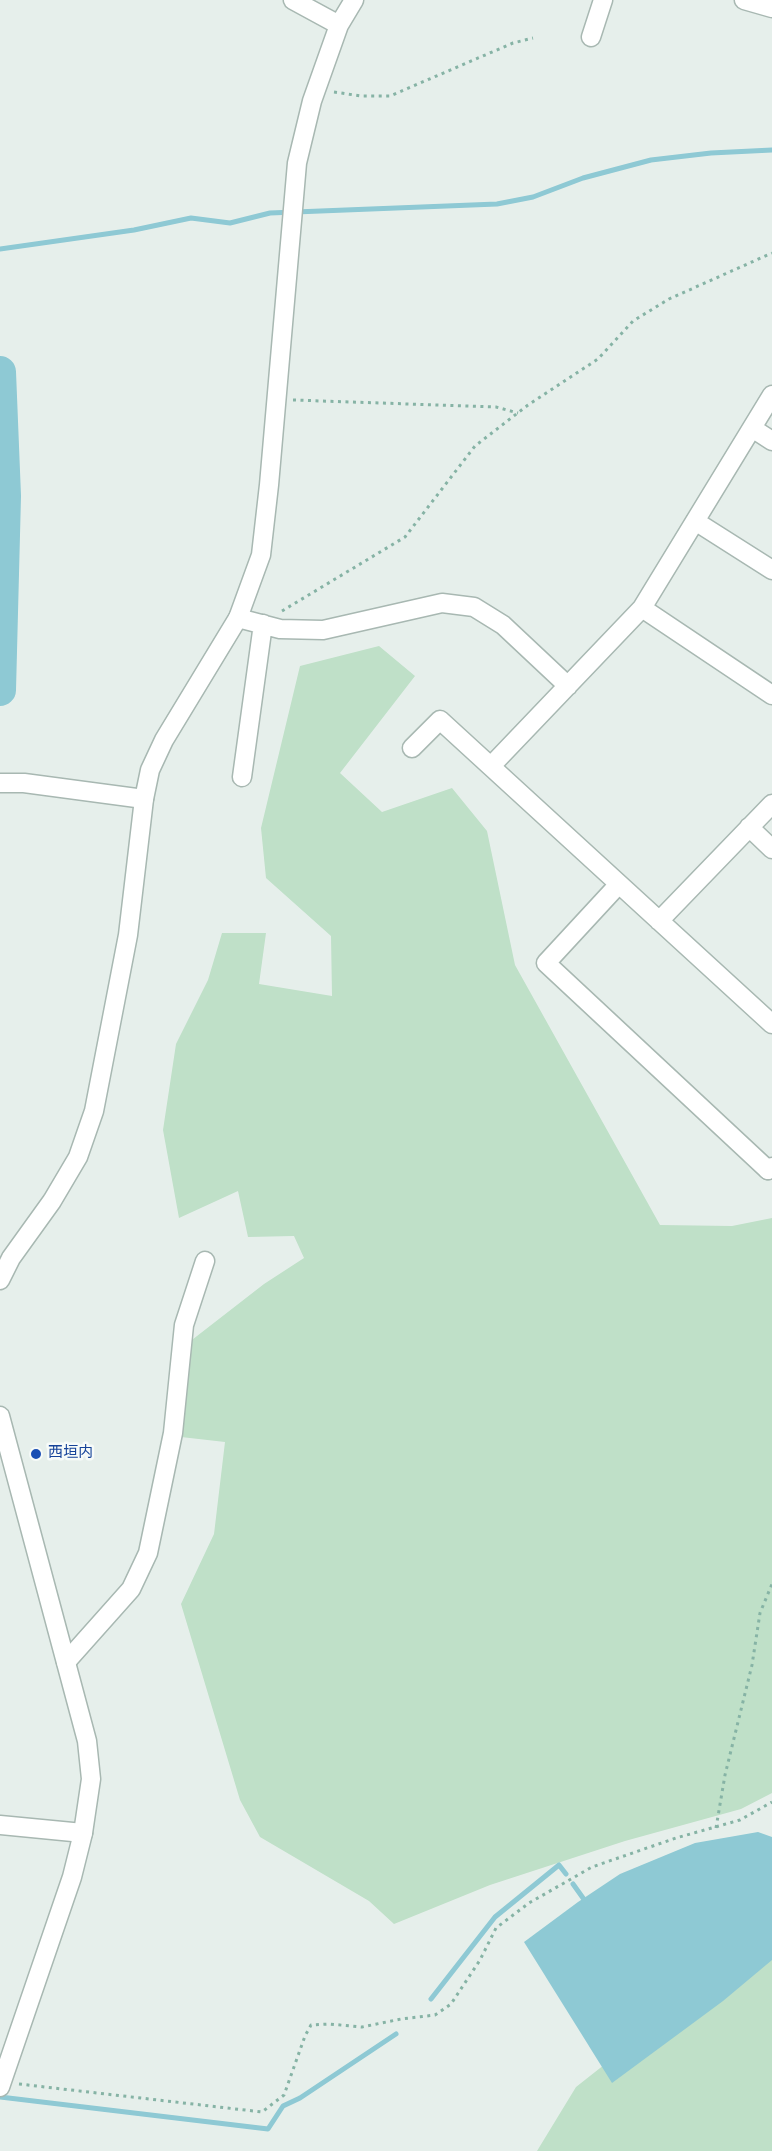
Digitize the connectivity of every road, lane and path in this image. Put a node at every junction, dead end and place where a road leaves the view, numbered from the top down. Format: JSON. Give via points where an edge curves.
{"nodes":[{"id":1,"x":293,"y":0,"type":"edge"},
{"id":2,"x":354,"y":0,"type":"edge"},
{"id":3,"x":603,"y":0,"type":"edge"},
{"id":4,"x":744,"y":0,"type":"edge"},
{"id":5,"x":315,"y":5,"type":"edge"},
{"id":6,"x":772,"y":8,"type":"edge"},
{"id":7,"x":339,"y":25,"type":"junction"},
{"id":8,"x":591,"y":37,"type":"dead end"},
{"id":9,"x":533,"y":38,"type":"dead end"},
{"id":10,"x":316,"y":90,"type":"junction"},
{"id":11,"x":772,"y":253,"type":"edge"},
{"id":12,"x":772,"y":395,"type":"edge"},
{"id":13,"x":277,"y":400,"type":"junction"},
{"id":14,"x":518,"y":413,"type":"junction"},
{"id":15,"x":752,"y":428,"type":"junction"},
{"id":16,"x":772,"y":441,"type":"edge"},
{"id":17,"x":695,"y":521,"type":"junction"},
{"id":18,"x":772,"y":570,"type":"edge"},
{"id":19,"x":642,"y":608,"type":"junction"},
{"id":20,"x":238,"y":618,"type":"junction"},
{"id":21,"x":263,"y":624,"type":"junction"},
{"id":22,"x":568,"y":686,"type":"junction"},
{"id":23,"x":772,"y":695,"type":"edge"},
{"id":24,"x":412,"y":748,"type":"dead end"},
{"id":25,"x":491,"y":766,"type":"junction"},
{"id":26,"x":242,"y":777,"type":"dead end"},
{"id":27,"x":0,"y":783,"type":"edge"},
{"id":28,"x":144,"y":798,"type":"junction"},
{"id":29,"x":772,"y":804,"type":"edge"},
{"id":30,"x":749,"y":827,"type":"junction"},
{"id":31,"x":772,"y":849,"type":"edge"},
{"id":32,"x":619,"y":884,"type":"junction"},
{"id":33,"x":659,"y":921,"type":"junction"},
{"id":34,"x":772,"y":1024,"type":"edge"},
{"id":35,"x":770,"y":1169,"type":"edge"},
{"id":36,"x":205,"y":1261,"type":"dead end"},
{"id":37,"x":0,"y":1280,"type":"edge"},
{"id":38,"x":0,"y":1416,"type":"edge"},
{"id":39,"x":772,"y":1584,"type":"edge"},
{"id":40,"x":66,"y":1662,"type":"junction"},
{"id":41,"x":772,"y":1802,"type":"edge"},
{"id":42,"x":0,"y":1825,"type":"edge"},
{"id":43,"x":716,"y":1828,"type":"junction"},
{"id":44,"x":83,"y":1833,"type":"junction"},
{"id":45,"x":1,"y":2084,"type":"edge"}],
"edges":[{"from":1,"to":5,"type":"street"},
{"from":2,"to":7,"type":"street"},
{"from":3,"to":8,"type":"street"},
{"from":4,"to":6,"type":"street"},
{"from":5,"to":7,"type":"street"},
{"from":7,"to":10,"type":"street"},
{"from":9,"to":10,"type":"path","via":[[390,96]]},
{"from":10,"to":13,"type":"street","via":[[297,163]]},
{"from":11,"to":14,"type":"path","via":[[669,299],[633,321],[598,359]]},
{"from":12,"to":15,"type":"street"},
{"from":13,"to":14,"type":"path","via":[[496,407]]},
{"from":13,"to":20,"type":"street","via":[[261,555]]},
{"from":14,"to":21,"type":"path","via":[[475,446],[405,537]]},
{"from":15,"to":16,"type":"street"},
{"from":15,"to":17,"type":"street"},
{"from":17,"to":18,"type":"street"},
{"from":17,"to":19,"type":"street"},
{"from":19,"to":22,"type":"street"},
{"from":19,"to":23,"type":"street"},
{"from":20,"to":21,"type":"street"},
{"from":20,"to":28,"type":"street","via":[[164,740],[150,770]]},
{"from":21,"to":22,"type":"street","via":[[323,630],[442,603],[474,607],[503,625]]},
{"from":21,"to":26,"type":"street"},
{"from":22,"to":25,"type":"street"},
{"from":24,"to":25,"type":"street","via":[[440,720]]},
{"from":25,"to":32,"type":"street"},
{"from":27,"to":28,"type":"street"},
{"from":28,"to":37,"type":"street","via":[[128,935],[94,1111],[78,1157]]},
{"from":29,"to":30,"type":"street"},
{"from":30,"to":31,"type":"street"},
{"from":30,"to":33,"type":"street"},
{"from":32,"to":33,"type":"street"},
{"from":32,"to":35,"type":"street","via":[[546,963]]},
{"from":33,"to":34,"type":"street"},
{"from":36,"to":40,"type":"street","via":[[184,1325],[173,1432],[148,1553],[131,1589]]},
{"from":38,"to":40,"type":"street"},
{"from":39,"to":43,"type":"path","via":[[760,1613]]},
{"from":40,"to":44,"type":"street","via":[[87,1741],[91,1779]]},
{"from":41,"to":43,"type":"path"},
{"from":42,"to":44,"type":"street"},
{"from":43,"to":45,"type":"path","via":[[592,1867],[529,1903],[496,1928],[451,2004],[435,2015],[362,2027],[311,2025],[285,2095],[262,2112]]},
{"from":44,"to":45,"type":"street","via":[[72,1877]]}]}
